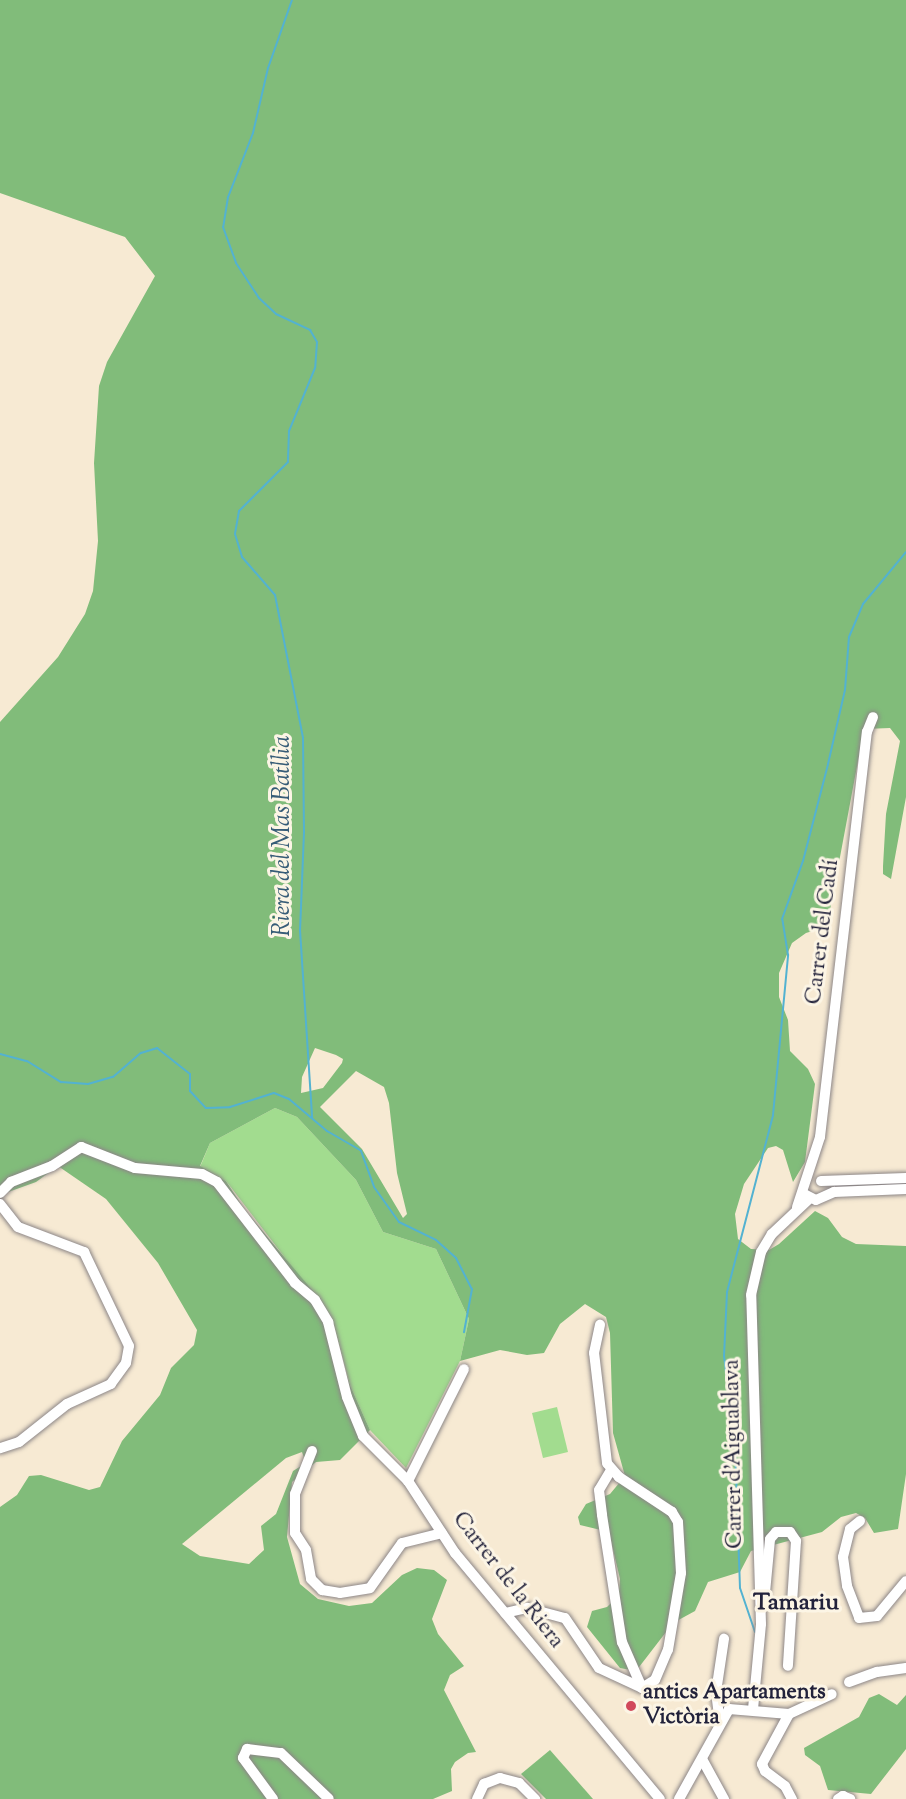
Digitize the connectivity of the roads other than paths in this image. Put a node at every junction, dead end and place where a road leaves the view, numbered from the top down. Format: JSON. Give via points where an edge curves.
{"nodes":[{"id":1,"x":873,"y":717,"type":"dead end"},
{"id":2,"x":817,"y":1152,"type":"junction"},
{"id":3,"x":0,"y":1177,"type":"edge"},
{"id":4,"x":906,"y":1178,"type":"edge"},
{"id":5,"x":18,"y":1179,"type":"junction"},
{"id":6,"x":821,"y":1180,"type":"junction"},
{"id":7,"x":906,"y":1189,"type":"edge"},
{"id":8,"x":0,"y":1193,"type":"edge"},
{"id":9,"x":809,"y":1193,"type":"junction"},
{"id":10,"x":0,"y":1204,"type":"edge"},
{"id":11,"x":600,"y":1325,"type":"dead end"},
{"id":12,"x":464,"y":1369,"type":"dead end"},
{"id":13,"x":0,"y":1448,"type":"edge"},
{"id":14,"x":312,"y":1451,"type":"dead end"},
{"id":15,"x":611,"y":1470,"type":"junction"},
{"id":16,"x":408,"y":1481,"type":"junction"},
{"id":17,"x":860,"y":1521,"type":"dead end"},
{"id":18,"x":442,"y":1533,"type":"junction"},
{"id":19,"x":906,"y":1581,"type":"edge"},
{"id":20,"x":505,"y":1612,"type":"junction"},
{"id":21,"x":761,"y":1624,"type":"junction"},
{"id":22,"x":724,"y":1639,"type":"dead end"},
{"id":23,"x":788,"y":1666,"type":"dead end"},
{"id":24,"x":906,"y":1668,"type":"edge"},
{"id":25,"x":849,"y":1682,"type":"dead end"},
{"id":26,"x":642,"y":1688,"type":"junction"},
{"id":27,"x":832,"y":1694,"type":"dead end"},
{"id":28,"x":753,"y":1709,"type":"junction"},
{"id":29,"x":789,"y":1714,"type":"junction"},
{"id":30,"x":720,"y":1724,"type":"junction"},
{"id":31,"x":702,"y":1759,"type":"junction"},
{"id":32,"x":273,"y":1799,"type":"edge"},
{"id":33,"x":329,"y":1799,"type":"edge"},
{"id":34,"x":477,"y":1799,"type":"edge"},
{"id":35,"x":535,"y":1799,"type":"edge"},
{"id":36,"x":660,"y":1799,"type":"edge"},
{"id":37,"x":679,"y":1799,"type":"edge"},
{"id":38,"x":724,"y":1799,"type":"edge"},
{"id":39,"x":792,"y":1799,"type":"edge"},
{"id":40,"x":838,"y":1799,"type":"edge"},
{"id":41,"x":850,"y":1799,"type":"edge"}],
"edges":[{"from":1,"to":2,"type":"street","name":"Carrer del Cadí","via":[[867,732]]},
{"from":2,"to":6,"type":"street","name":"Carrer del Cadí"},
{"from":2,"to":9,"type":"street","name":"Carrer del Cadí"},
{"from":3,"to":5,"type":"street"},
{"from":4,"to":6,"type":"street"},
{"from":5,"to":8,"type":"street","name":"Carrer de la Riera"},
{"from":5,"to":16,"type":"street","name":"Carrer de la Riera","via":[[81,1148],[93,1149],[135,1168],[202,1174],[217,1182],[289,1276],[315,1300],[328,1322],[358,1427]]},
{"from":6,"to":9,"type":"street"},
{"from":6,"to":9,"type":"street","name":"Carrer del Cadí","via":[[825,1191]]},
{"from":7,"to":9,"type":"street"},
{"from":9,"to":21,"type":"street","name":"Carrer d'Aiguablava","via":[[761,1252],[751,1295]]},
{"from":10,"to":13,"type":"street","via":[[18,1227],[84,1252],[129,1346],[126,1363],[111,1384],[67,1404],[19,1442]]},
{"from":11,"to":15,"type":"street","via":[[594,1353]]},
{"from":12,"to":16,"type":"street"},
{"from":14,"to":18,"type":"street","via":[[295,1494],[295,1533],[306,1550],[311,1579],[322,1590],[340,1593],[370,1588],[402,1543]]},
{"from":15,"to":26,"type":"street","via":[[599,1490],[602,1515],[622,1642]]},
{"from":15,"to":26,"type":"street","via":[[672,1512],[680,1533],[678,1595],[668,1650],[655,1680]]},
{"from":16,"to":18,"type":"street","name":"Carrer de la Riera"},
{"from":17,"to":19,"type":"street","via":[[850,1529],[843,1557],[847,1586],[859,1618],[877,1616]]},
{"from":18,"to":20,"type":"street","name":"Carrer de la Riera"},
{"from":20,"to":26,"type":"street","via":[[527,1608],[565,1618],[599,1668]]},
{"from":20,"to":36,"type":"street","name":"Carrer de la Riera"},
{"from":21,"to":23,"type":"street","via":[[770,1539],[776,1532],[790,1532],[796,1541]]},
{"from":21,"to":28,"type":"street","name":"Carrer d'Aiguablava"},
{"from":22,"to":30,"type":"street","via":[[716,1692]]},
{"from":24,"to":25,"type":"street","via":[[877,1672]]},
{"from":27,"to":29,"type":"street"},
{"from":28,"to":29,"type":"street"},
{"from":28,"to":30,"type":"street","via":[[729,1709]]},
{"from":29,"to":39,"type":"street","via":[[762,1764],[785,1786]]},
{"from":30,"to":31,"type":"street"},
{"from":31,"to":37,"type":"street"},
{"from":31,"to":38,"type":"street"},
{"from":32,"to":33,"type":"street","via":[[243,1758],[247,1749],[281,1753]]},
{"from":34,"to":35,"type":"street","via":[[484,1784],[501,1778],[519,1783]]},
{"from":40,"to":41,"type":"street"}]}
